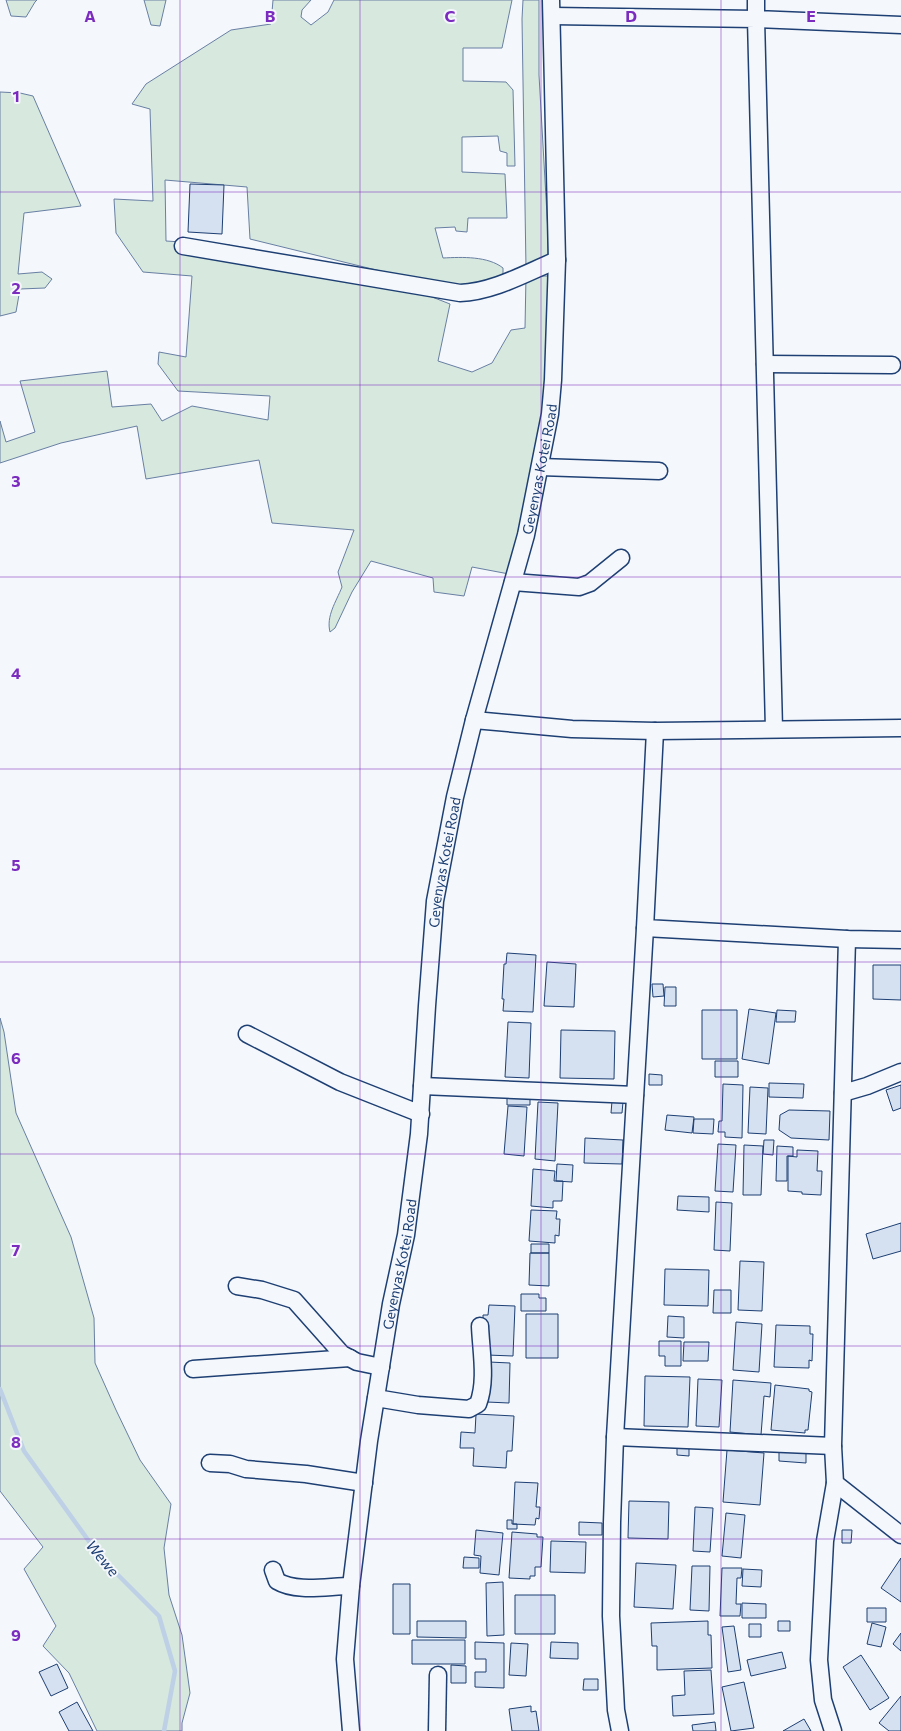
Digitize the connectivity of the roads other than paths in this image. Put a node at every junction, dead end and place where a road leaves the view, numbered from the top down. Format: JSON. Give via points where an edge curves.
{"nodes":[{"id":1,"x":756,"y":0,"type":"edge"},
{"id":2,"x":552,"y":8,"type":"edge"},
{"id":3,"x":756,"y":19,"type":"junction"},
{"id":4,"x":901,"y":25,"type":"edge"},
{"id":5,"x":183,"y":246,"type":"dead end"},
{"id":6,"x":557,"y":260,"type":"junction"},
{"id":7,"x":765,"y":364,"type":"junction"},
{"id":8,"x":892,"y":365,"type":"dead end"},
{"id":9,"x":540,"y":467,"type":"junction"},
{"id":10,"x":659,"y":471,"type":"dead end"},
{"id":11,"x":621,"y":558,"type":"dead end"},
{"id":12,"x":513,"y":582,"type":"junction"},
{"id":13,"x":474,"y":720,"type":"junction"},
{"id":14,"x":901,"y":728,"type":"edge"},
{"id":15,"x":774,"y":729,"type":"junction"},
{"id":16,"x":655,"y":731,"type":"junction"},
{"id":17,"x":645,"y":928,"type":"junction"},
{"id":18,"x":847,"y":939,"type":"junction"},
{"id":19,"x":901,"y":940,"type":"edge"},
{"id":20,"x":247,"y":1034,"type":"dead end"},
{"id":21,"x":901,"y":1072,"type":"edge"},
{"id":22,"x":422,"y":1086,"type":"junction"},
{"id":23,"x":842,"y":1093,"type":"junction"},
{"id":24,"x":635,"y":1095,"type":"junction"},
{"id":25,"x":420,"y":1114,"type":"junction"},
{"id":26,"x":237,"y":1286,"type":"dead end"},
{"id":27,"x":480,"y":1326,"type":"dead end"},
{"id":28,"x":350,"y":1358,"type":"junction"},
{"id":29,"x":381,"y":1367,"type":"junction"},
{"id":30,"x":193,"y":1369,"type":"dead end"},
{"id":31,"x":376,"y":1398,"type":"junction"},
{"id":32,"x":615,"y":1437,"type":"junction"},
{"id":33,"x":833,"y":1446,"type":"junction"},
{"id":34,"x":210,"y":1463,"type":"dead end"},
{"id":35,"x":364,"y":1483,"type":"junction"},
{"id":36,"x":835,"y":1483,"type":"junction"},
{"id":37,"x":901,"y":1535,"type":"edge"},
{"id":38,"x":273,"y":1570,"type":"dead end"},
{"id":39,"x":351,"y":1586,"type":"junction"},
{"id":40,"x":438,"y":1675,"type":"dead end"},
{"id":41,"x":351,"y":1731,"type":"edge"},
{"id":42,"x":437,"y":1731,"type":"edge"},
{"id":43,"x":620,"y":1731,"type":"edge"},
{"id":44,"x":833,"y":1731,"type":"edge"}],
"edges":[{"from":1,"to":3,"type":"street"},
{"from":2,"to":3,"type":"street"},
{"from":2,"to":6,"type":"street","name":"Geyenyas Kotei Road"},
{"from":3,"to":4,"type":"street"},
{"from":3,"to":7,"type":"street"},
{"from":5,"to":6,"type":"street","via":[[460,293],[489,288]]},
{"from":6,"to":9,"type":"street","name":"Geyenyas Kotei Road","via":[[553,380]]},
{"from":7,"to":8,"type":"street"},
{"from":7,"to":15,"type":"street"},
{"from":9,"to":10,"type":"street"},
{"from":9,"to":12,"type":"street","name":"Geyenyas Kotei Road"},
{"from":11,"to":12,"type":"street","via":[[579,587]]},
{"from":12,"to":13,"type":"street","name":"Geyenyas Kotei Road"},
{"from":13,"to":16,"type":"street","via":[[572,729]]},
{"from":13,"to":22,"type":"street","name":"Geyenyas Kotei Road","via":[[455,797],[436,901]]},
{"from":14,"to":15,"type":"street"},
{"from":15,"to":16,"type":"street"},
{"from":16,"to":17,"type":"street"},
{"from":17,"to":18,"type":"street"},
{"from":17,"to":24,"type":"street"},
{"from":18,"to":19,"type":"street"},
{"from":18,"to":23,"type":"street"},
{"from":20,"to":25,"type":"street","via":[[340,1082]]},
{"from":21,"to":23,"type":"street"},
{"from":22,"to":24,"type":"street"},
{"from":22,"to":25,"type":"street","name":"Geyenyas Kotei Road"},
{"from":23,"to":33,"type":"street"},
{"from":24,"to":32,"type":"street"},
{"from":25,"to":29,"type":"street","name":"Geyenyas Kotei Road","via":[[406,1235]]},
{"from":26,"to":28,"type":"street","via":[[294,1300],[342,1354]]},
{"from":27,"to":31,"type":"street","via":[[482,1375],[478,1404],[469,1409]]},
{"from":28,"to":29,"type":"street"},
{"from":28,"to":30,"type":"street"},
{"from":29,"to":31,"type":"street","name":"Geyenyas Kotei Road"},
{"from":31,"to":35,"type":"street","name":"Geyenyas Kotei Road"},
{"from":32,"to":33,"type":"street"},
{"from":32,"to":43,"type":"street","via":[[611,1616]]},
{"from":33,"to":36,"type":"street"},
{"from":34,"to":35,"type":"street"},
{"from":35,"to":39,"type":"street","name":"Geyenyas Kotei Road"},
{"from":36,"to":37,"type":"street"},
{"from":36,"to":44,"type":"street","via":[[825,1542],[819,1660],[823,1700]]},
{"from":38,"to":39,"type":"street","via":[[276,1581],[286,1586]]},
{"from":39,"to":41,"type":"street","name":"Geyenyas Kotei Road","via":[[345,1659]]},
{"from":40,"to":42,"type":"street"}]}
